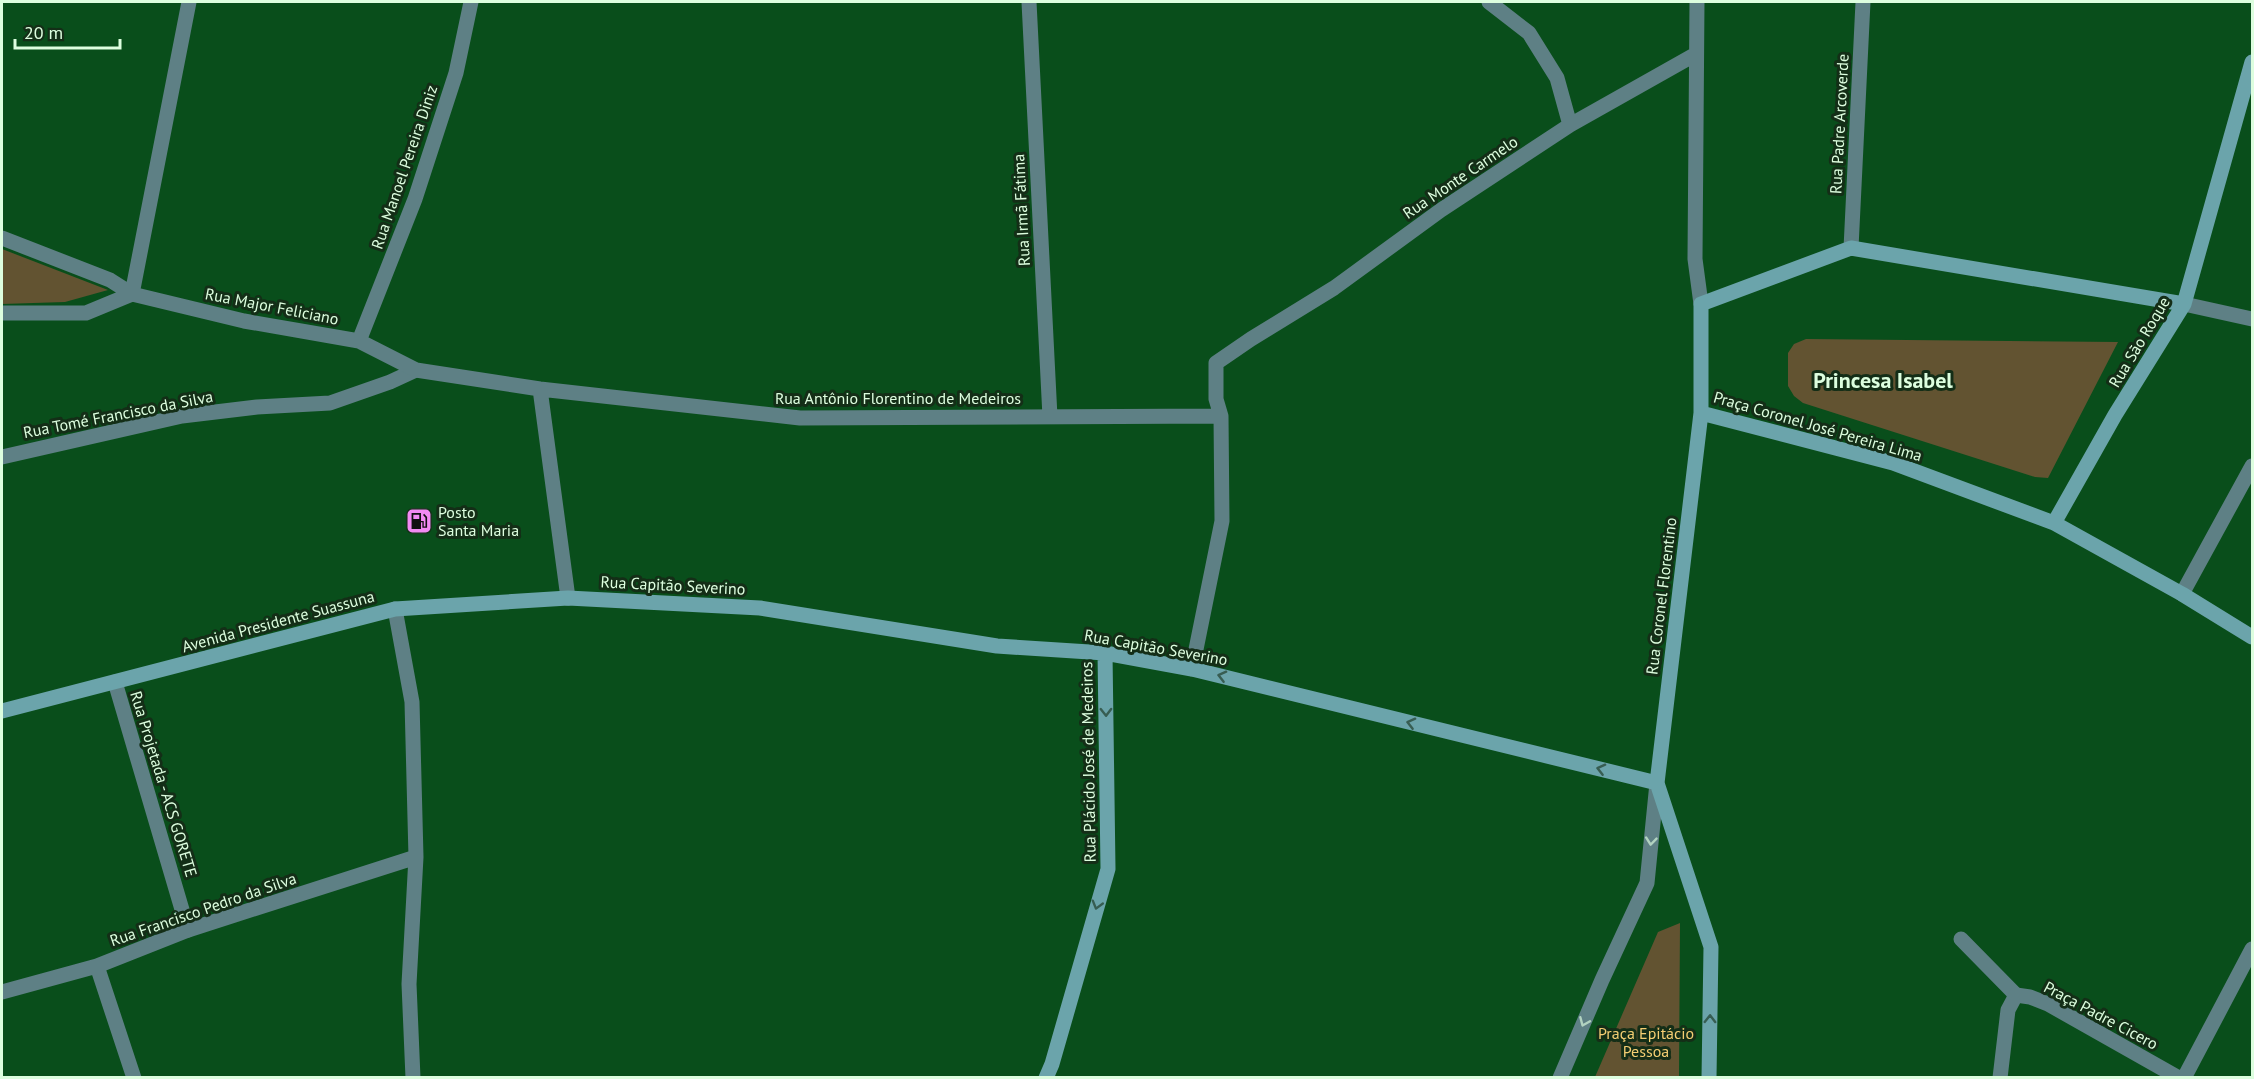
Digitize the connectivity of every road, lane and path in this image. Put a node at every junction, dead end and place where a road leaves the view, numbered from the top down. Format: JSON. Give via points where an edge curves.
{"nodes":[{"id":1,"x":189,"y":2,"type":"edge"},
{"id":2,"x":471,"y":2,"type":"edge"},
{"id":3,"x":1029,"y":2,"type":"edge"},
{"id":4,"x":1489,"y":2,"type":"edge"},
{"id":5,"x":1697,"y":2,"type":"edge"},
{"id":6,"x":1863,"y":2,"type":"edge"},
{"id":7,"x":1696,"y":54,"type":"junction"},
{"id":8,"x":2253,"y":62,"type":"edge"},
{"id":9,"x":1570,"y":125,"type":"junction"},
{"id":10,"x":2,"y":238,"type":"edge"},
{"id":11,"x":1851,"y":248,"type":"junction"},
{"id":12,"x":132,"y":294,"type":"junction"},
{"id":13,"x":1701,"y":304,"type":"junction"},
{"id":14,"x":2184,"y":304,"type":"junction"},
{"id":15,"x":2,"y":313,"type":"edge"},
{"id":16,"x":2253,"y":320,"type":"edge"},
{"id":17,"x":359,"y":341,"type":"junction"},
{"id":18,"x":416,"y":370,"type":"junction"},
{"id":19,"x":540,"y":389,"type":"junction"},
{"id":20,"x":1701,"y":413,"type":"junction"},
{"id":21,"x":1221,"y":416,"type":"junction"},
{"id":22,"x":1050,"y":417,"type":"junction"},
{"id":23,"x":2,"y":457,"type":"edge"},
{"id":24,"x":2253,"y":466,"type":"edge"},
{"id":25,"x":2054,"y":522,"type":"junction"},
{"id":26,"x":2182,"y":594,"type":"junction"},
{"id":27,"x":568,"y":598,"type":"junction"},
{"id":28,"x":395,"y":609,"type":"junction"},
{"id":29,"x":2253,"y":637,"type":"edge"},
{"id":30,"x":1105,"y":653,"type":"junction"},
{"id":31,"x":1192,"y":669,"type":"junction"},
{"id":32,"x":114,"y":682,"type":"junction"},
{"id":33,"x":2,"y":711,"type":"edge"},
{"id":34,"x":1658,"y":783,"type":"junction"},
{"id":35,"x":416,"y":857,"type":"junction"},
{"id":36,"x":189,"y":930,"type":"junction"},
{"id":37,"x":1961,"y":939,"type":"dead end"},
{"id":38,"x":2253,"y":949,"type":"edge"},
{"id":39,"x":97,"y":966,"type":"junction"},
{"id":40,"x":2,"y":992,"type":"edge"},
{"id":41,"x":2016,"y":995,"type":"junction"},
{"id":42,"x":134,"y":1077,"type":"edge"},
{"id":43,"x":413,"y":1077,"type":"edge"},
{"id":44,"x":1046,"y":1077,"type":"edge"},
{"id":45,"x":1560,"y":1077,"type":"edge"},
{"id":46,"x":1709,"y":1077,"type":"edge"},
{"id":47,"x":2000,"y":1077,"type":"edge"},
{"id":48,"x":2179,"y":1077,"type":"edge"},
{"id":49,"x":2184,"y":1077,"type":"edge"}],
"edges":[{"from":1,"to":12,"type":"street"},
{"from":2,"to":17,"type":"street","name":"Rua Manoel Pereira Diniz","via":[[456,74],[415,199]]},
{"from":3,"to":22,"type":"street","name":"Rua Irmã Fátima"},
{"from":4,"to":9,"type":"street","via":[[1529,33],[1557,78]]},
{"from":5,"to":7,"type":"street"},
{"from":6,"to":11,"type":"street","name":"Rua Padre Arcoverde"},
{"from":7,"to":9,"type":"street","name":"Rua Monte Carmelo"},
{"from":7,"to":13,"type":"street","via":[[1695,259]]},
{"from":8,"to":14,"type":"main road","name":"Rua São Roque"},
{"from":9,"to":21,"type":"street","name":"Rua Monte Carmelo","via":[[1441,210],[1334,288],[1216,363],[1216,399]]},
{"from":10,"to":12,"type":"street","name":"Rua Major Feliciano","via":[[110,280]]},
{"from":11,"to":13,"type":"main road"},
{"from":11,"to":14,"type":"main road"},
{"from":12,"to":15,"type":"street","via":[[86,313]]},
{"from":12,"to":17,"type":"street","name":"Rua Major Feliciano","via":[[244,321]]},
{"from":13,"to":20,"type":"main road","name":"Praça Coronel José Pereira Lima"},
{"from":14,"to":16,"type":"street"},
{"from":14,"to":25,"type":"main road","name":"Rua São Roque"},
{"from":17,"to":18,"type":"street","name":"Rua Major Feliciano"},
{"from":18,"to":19,"type":"street","name":"Rua Major Feliciano"},
{"from":18,"to":23,"type":"street","name":"Rua Tomé Francisco da Silva","via":[[330,403],[182,416]]},
{"from":19,"to":22,"type":"street","name":"Rua Antônio Florentino de Medeiros","via":[[800,418]]},
{"from":19,"to":27,"type":"street"},
{"from":20,"to":25,"type":"main road","name":"Praça Coronel José Pereira Lima","via":[[1893,463]]},
{"from":20,"to":34,"type":"main road","name":"Rua Coronel Florentino"},
{"from":21,"to":22,"type":"street","name":"Rua Antônio Florentino de Medeiros"},
{"from":21,"to":31,"type":"street","via":[[1222,521]]},
{"from":24,"to":26,"type":"street"},
{"from":25,"to":26,"type":"main road","name":"Praça Coronel José Pereira Lima"},
{"from":26,"to":29,"type":"main road","name":"Praça Coronel José Pereira Lima"},
{"from":27,"to":28,"type":"main road","name":"Avenida Presidente Suassuna"},
{"from":27,"to":30,"type":"main road","name":"Rua Capitão Severino","via":[[760,608],[997,646]]},
{"from":28,"to":32,"type":"main road","name":"Avenida Presidente Suassuna"},
{"from":28,"to":35,"type":"street","via":[[412,702]]},
{"from":30,"to":31,"type":"main road","name":"Rua Capitão Severino"},
{"from":30,"to":44,"type":"main road","name":"Rua Plácido José de Medeiros","one_way":true,"via":[[1108,869]]},
{"from":34,"to":31,"type":"main road","name":"Rua Capitão Severino","one_way":true},
{"from":32,"to":33,"type":"main road","name":"Avenida Presidente Suassuna"},
{"from":32,"to":36,"type":"street","name":"Rua Projetada - ACS GORETE"},
{"from":34,"to":45,"type":"street","one_way":true,"via":[[1647,884]]},
{"from":46,"to":34,"type":"main road","one_way":true,"via":[[1711,946]]},
{"from":35,"to":36,"type":"street","name":"Rua Francisco Pedro da Silva"},
{"from":35,"to":43,"type":"street","via":[[409,984]]},
{"from":36,"to":39,"type":"street","name":"Rua Francisco Pedro da Silva"},
{"from":37,"to":41,"type":"street"},
{"from":38,"to":49,"type":"street"},
{"from":39,"to":40,"type":"street","name":"Rua Francisco Pedro da Silva"},
{"from":39,"to":42,"type":"street"},
{"from":41,"to":47,"type":"street","name":"Praça Padre Cicero","via":[[2008,1010]]},
{"from":41,"to":48,"type":"street","name":"Praça Padre Cicero","via":[[2048,1004]]}]}
